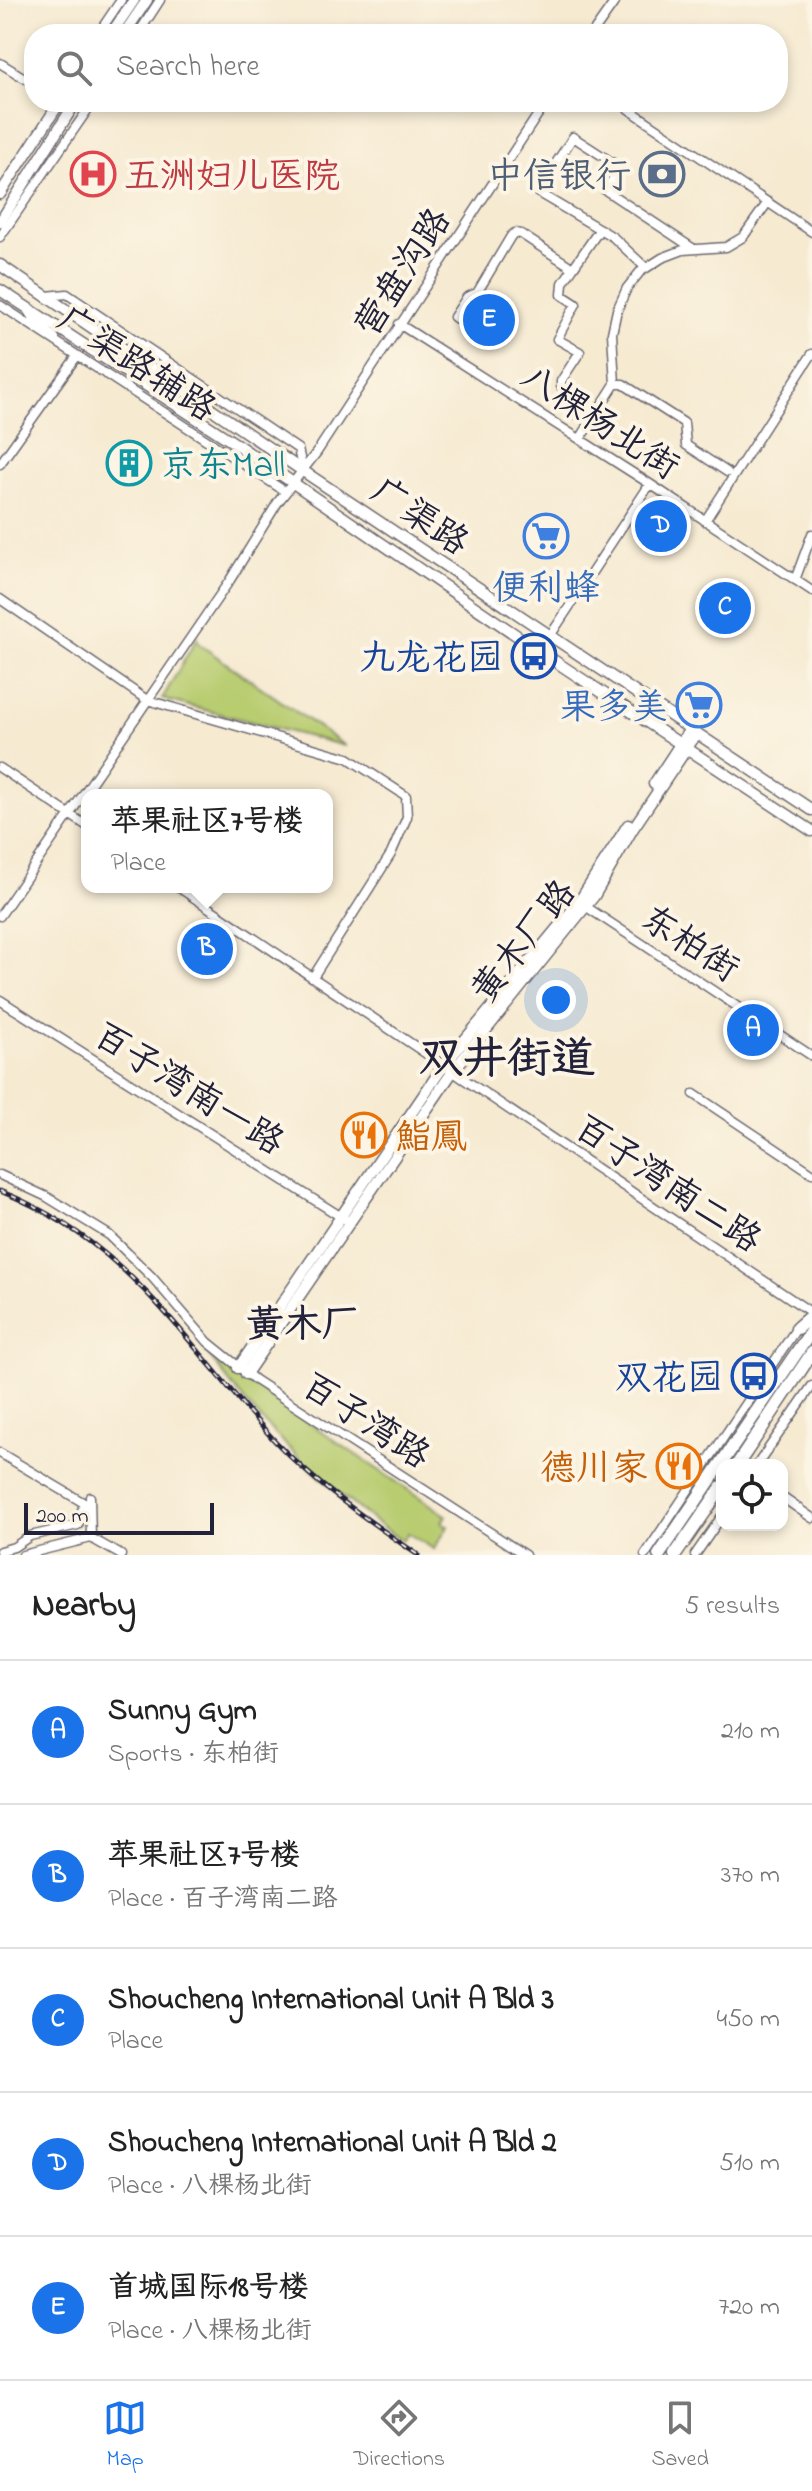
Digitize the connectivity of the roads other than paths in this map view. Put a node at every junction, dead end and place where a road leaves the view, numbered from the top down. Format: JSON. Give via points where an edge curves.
{"nodes":[{"id":1,"x":121,"y":0,"type":"edge"},
{"id":2,"x":134,"y":0,"type":"edge"},
{"id":3,"x":147,"y":0,"type":"edge"},
{"id":4,"x":160,"y":0,"type":"edge"},
{"id":5,"x":616,"y":0,"type":"edge"},
{"id":6,"x":105,"y":24,"type":"edge"},
{"id":7,"x":118,"y":24,"type":"edge"},
{"id":8,"x":131,"y":24,"type":"edge"},
{"id":9,"x":144,"y":24,"type":"edge"},
{"id":10,"x":599,"y":24,"type":"edge"},
{"id":11,"x":0,"y":63,"type":"edge"},
{"id":12,"x":24,"y":78,"type":"edge"},
{"id":13,"x":53,"y":112,"type":"edge"},
{"id":14,"x":69,"y":112,"type":"edge"},
{"id":15,"x":86,"y":112,"type":"edge"},
{"id":16,"x":539,"y":112,"type":"edge"},
{"id":17,"x":633,"y":112,"type":"edge"},
{"id":18,"x":0,"y":194,"type":"edge"},
{"id":19,"x":768,"y":202,"type":"junction"},
{"id":20,"x":0,"y":222,"type":"edge"},
{"id":21,"x":600,"y":229,"type":"junction"},
{"id":22,"x":812,"y":232,"type":"edge"},
{"id":23,"x":0,"y":237,"type":"edge"},
{"id":24,"x":694,"y":249,"type":"junction"},
{"id":25,"x":621,"y":251,"type":"dead end"},
{"id":26,"x":0,"y":265,"type":"edge"},
{"id":27,"x":644,"y":266,"type":"junction"},
{"id":28,"x":573,"y":268,"type":"junction"},
{"id":29,"x":0,"y":290,"type":"edge"},
{"id":30,"x":0,"y":305,"type":"edge"},
{"id":31,"x":26,"y":307,"type":"junction"},
{"id":32,"x":399,"y":324,"type":"junction"},
{"id":33,"x":493,"y":344,"type":"dead end"},
{"id":34,"x":61,"y":345,"type":"junction"},
{"id":35,"x":812,"y":354,"type":"edge"},
{"id":36,"x":77,"y":356,"type":"junction"},
{"id":37,"x":615,"y":384,"type":"junction"},
{"id":38,"x":590,"y":423,"type":"junction"},
{"id":39,"x":580,"y":439,"type":"junction"},
{"id":40,"x":0,"y":464,"type":"edge"},
{"id":41,"x":303,"y":471,"type":"junction"},
{"id":42,"x":727,"y":472,"type":"dead end"},
{"id":43,"x":650,"y":484,"type":"junction"},
{"id":44,"x":289,"y":488,"type":"junction"},
{"id":45,"x":705,"y":521,"type":"junction"},
{"id":46,"x":812,"y":534,"type":"edge"},
{"id":47,"x":795,"y":580,"type":"junction"},
{"id":48,"x":812,"y":591,"type":"edge"},
{"id":49,"x":0,"y":599,"type":"edge"},
{"id":50,"x":550,"y":636,"type":"junction"},
{"id":51,"x":147,"y":700,"type":"junction"},
{"id":52,"x":693,"y":731,"type":"junction"},
{"id":53,"x":684,"y":745,"type":"junction"},
{"id":54,"x":0,"y":768,"type":"edge"},
{"id":55,"x":86,"y":789,"type":"edge"},
{"id":56,"x":81,"y":796,"type":"edge"},
{"id":57,"x":812,"y":810,"type":"edge"},
{"id":58,"x":69,"y":814,"type":"junction"},
{"id":59,"x":81,"y":822,"type":"edge"},
{"id":60,"x":812,"y":831,"type":"edge"},
{"id":61,"x":187,"y":893,"type":"edge"},
{"id":62,"x":583,"y":904,"type":"junction"},
{"id":63,"x":0,"y":916,"type":"edge"},
{"id":64,"x":313,"y":977,"type":"junction"},
{"id":65,"x":0,"y":1000,"type":"edge"},
{"id":66,"x":812,"y":1056,"type":"edge"},
{"id":67,"x":449,"y":1068,"type":"junction"},
{"id":68,"x":694,"y":1094,"type":"dead end"},
{"id":69,"x":812,"y":1173,"type":"edge"},
{"id":70,"x":0,"y":1175,"type":"edge"},
{"id":71,"x":345,"y":1219,"type":"junction"},
{"id":72,"x":811,"y":1311,"type":"edge"},
{"id":73,"x":797,"y":1328,"type":"joint"},
{"id":74,"x":812,"y":1330,"type":"edge"},
{"id":75,"x":812,"y":1353,"type":"edge"},
{"id":76,"x":242,"y":1371,"type":"junction"},
{"id":77,"x":812,"y":1386,"type":"edge"},
{"id":78,"x":757,"y":1423,"type":"junction"},
{"id":79,"x":0,"y":1453,"type":"edge"},
{"id":80,"x":740,"y":1459,"type":"edge"},
{"id":81,"x":761,"y":1459,"type":"edge"},
{"id":82,"x":716,"y":1496,"type":"edge"},
{"id":83,"x":90,"y":1497,"type":"dead end"},
{"id":84,"x":788,"y":1501,"type":"edge"},
{"id":85,"x":86,"y":1514,"type":"junction"},
{"id":86,"x":812,"y":1518,"type":"edge"},
{"id":87,"x":716,"y":1525,"type":"edge"},
{"id":88,"x":91,"y":1538,"type":"junction"},
{"id":89,"x":0,"y":1551,"type":"edge"},
{"id":90,"x":23,"y":1555,"type":"edge"},
{"id":91,"x":121,"y":1555,"type":"edge"},
{"id":92,"x":525,"y":1555,"type":"edge"},
{"id":93,"x":645,"y":1555,"type":"edge"},
{"id":94,"x":659,"y":1555,"type":"edge"},
{"id":95,"x":675,"y":1555,"type":"edge"},
{"id":96,"x":695,"y":1555,"type":"edge"}],
"edges":[{"from":1,"to":6,"type":"street"},
{"from":2,"to":7,"type":"main road"},
{"from":3,"to":8,"type":"main road"},
{"from":4,"to":9,"type":"street"},
{"from":5,"to":10,"type":"street"},
{"from":11,"to":12,"type":"street"},
{"from":13,"to":18,"type":"main road"},
{"from":14,"to":20,"type":"main road"},
{"from":15,"to":23,"type":"street"},
{"from":16,"to":32,"type":"street","name":"营盘沟路"},
{"from":17,"to":19,"type":"street"},
{"from":19,"to":22,"type":"street"},
{"from":19,"to":24,"type":"street","via":[[743,237],[726,247]]},
{"from":21,"to":24,"type":"street","via":[[537,192],[573,137],[621,168],[605,190]]},
{"from":21,"to":27,"type":"street"},
{"from":21,"to":28,"type":"street"},
{"from":24,"to":27,"type":"street"},
{"from":25,"to":27,"type":"street"},
{"from":26,"to":41,"type":"main road","name":"广渠路"},
{"from":27,"to":37,"type":"street","via":[[617,310],[612,333]]},
{"from":28,"to":33,"type":"street","via":[[521,234],[511,236],[477,293],[467,297],[454,317]]},
{"from":28,"to":38,"type":"street","via":[[562,295],[576,304],[557,339],[580,352],[561,381],[568,393],[561,404]]},
{"from":29,"to":31,"type":"main road","name":"广渠路"},
{"from":30,"to":34,"type":"street","name":"广渠路辅路"},
{"from":31,"to":34,"type":"street"},
{"from":31,"to":44,"type":"main road","name":"广渠路"},
{"from":32,"to":39,"type":"street","name":"八棵杨北街"},
{"from":32,"to":41,"type":"street","name":"营盘沟路"},
{"from":34,"to":36,"type":"street","name":"广渠路辅路"},
{"from":35,"to":45,"type":"street"},
{"from":36,"to":40,"type":"street"},
{"from":36,"to":44,"type":"street","name":"广渠路辅路"},
{"from":37,"to":38,"type":"street"},
{"from":37,"to":42,"type":"street","via":[[684,423],[686,445]]},
{"from":38,"to":39,"type":"street"},
{"from":39,"to":43,"type":"street","name":"八棵杨北街"},
{"from":41,"to":44,"type":"street","name":"营盘沟路"},
{"from":41,"to":50,"type":"main road","name":"广渠路"},
{"from":43,"to":45,"type":"street","name":"八棵杨北街"},
{"from":43,"to":50,"type":"street"},
{"from":44,"to":51,"type":"street","name":"营盘沟路"},
{"from":44,"to":53,"type":"main road","name":"广渠路"},
{"from":45,"to":47,"type":"street","name":"八棵杨北街"},
{"from":46,"to":47,"type":"street"},
{"from":47,"to":48,"type":"street","name":"八棵杨北街"},
{"from":49,"to":51,"type":"street"},
{"from":50,"to":52,"type":"main road","name":"广渠路"},
{"from":51,"to":55,"type":"street","name":"营盘沟路"},
{"from":51,"to":64,"type":"street","via":[[348,758],[406,796],[407,817],[391,854]]},
{"from":52,"to":53,"type":"main road","name":"黄木厂路"},
{"from":52,"to":57,"type":"main road","name":"广渠路"},
{"from":53,"to":60,"type":"main road","name":"广渠路"},
{"from":53,"to":62,"type":"main road","name":"黄木厂路"},
{"from":54,"to":58,"type":"street"},
{"from":56,"to":58,"type":"street","name":"营盘沟路"},
{"from":58,"to":59,"type":"street"},
{"from":58,"to":63,"type":"street","name":"营盘沟路"},
{"from":61,"to":64,"type":"street","name":"百子湾南二路"},
{"from":62,"to":66,"type":"street","name":"东柏街"},
{"from":62,"to":67,"type":"main road","name":"黄木厂路"},
{"from":64,"to":67,"type":"street","name":"百子湾南二路"},
{"from":65,"to":71,"type":"street","name":"百子湾南一路"},
{"from":67,"to":71,"type":"main road","name":"黄木厂路"},
{"from":67,"to":72,"type":"street","name":"百子湾南二路"},
{"from":68,"to":69,"type":"street"},
{"from":70,"to":76,"type":"street","name":"百子湾路","via":[[109,1235],[208,1342]]},
{"from":71,"to":76,"type":"main road","name":"黄木厂路"},
{"from":72,"to":73,"type":"highway"},
{"from":73,"to":93,"type":"street"},
{"from":74,"to":78,"type":"highway"},
{"from":75,"to":78,"type":"highway"},
{"from":76,"to":92,"type":"street","name":"百子湾路"},
{"from":77,"to":81,"type":"street"},
{"from":78,"to":80,"type":"highway"},
{"from":78,"to":94,"type":"highway"},
{"from":79,"to":85,"type":"street","via":[[84,1503]]},
{"from":82,"to":95,"type":"highway"},
{"from":83,"to":85,"type":"street"},
{"from":84,"to":86,"type":"street"},
{"from":85,"to":88,"type":"street"},
{"from":85,"to":89,"type":"street","via":[[78,1525],[30,1536]]},
{"from":87,"to":96,"type":"street"},
{"from":88,"to":90,"type":"street"},
{"from":88,"to":91,"type":"street"}]}
